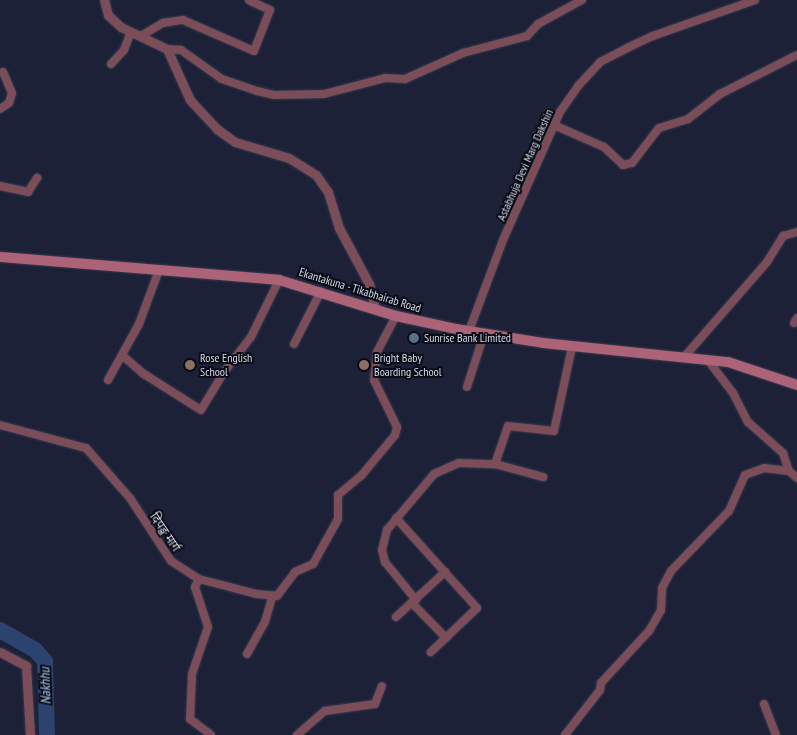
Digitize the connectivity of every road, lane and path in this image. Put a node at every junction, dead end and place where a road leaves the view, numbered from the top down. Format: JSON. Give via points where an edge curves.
{"nodes":[{"id":1,"x":104,"y":0,"type":"edge"},
{"id":2,"x":249,"y":0,"type":"edge"},
{"id":3,"x":582,"y":0,"type":"edge"},
{"id":4,"x":755,"y":0,"type":"edge"},
{"id":5,"x":131,"y":32,"type":"junction"},
{"id":6,"x":141,"y":36,"type":"junction"},
{"id":7,"x":167,"y":49,"type":"junction"},
{"id":8,"x":797,"y":55,"type":"edge"},
{"id":9,"x":112,"y":64,"type":"dead end"},
{"id":10,"x":3,"y":72,"type":"dead end"},
{"id":11,"x":0,"y":109,"type":"edge"},
{"id":12,"x":556,"y":126,"type":"junction"},
{"id":13,"x":37,"y":178,"type":"dead end"},
{"id":14,"x":0,"y":186,"type":"edge"},
{"id":15,"x":797,"y":232,"type":"edge"},
{"id":16,"x":0,"y":257,"type":"edge"},
{"id":17,"x":159,"y":270,"type":"junction"},
{"id":18,"x":279,"y":280,"type":"junction"},
{"id":19,"x":321,"y":291,"type":"junction"},
{"id":20,"x":375,"y":308,"type":"junction"},
{"id":21,"x":396,"y":316,"type":"junction"},
{"id":22,"x":469,"y":331,"type":"junction"},
{"id":23,"x":484,"y":334,"type":"junction"},
{"id":24,"x":294,"y":344,"type":"dead end"},
{"id":25,"x":572,"y":346,"type":"junction"},
{"id":26,"x":122,"y":356,"type":"junction"},
{"id":27,"x":685,"y":356,"type":"junction"},
{"id":28,"x":706,"y":359,"type":"junction"},
{"id":29,"x":108,"y":380,"type":"dead end"},
{"id":30,"x":797,"y":385,"type":"edge"},
{"id":31,"x":467,"y":388,"type":"dead end"},
{"id":32,"x":0,"y":425,"type":"edge"},
{"id":33,"x":495,"y":464,"type":"junction"},
{"id":34,"x":788,"y":471,"type":"junction"},
{"id":35,"x":543,"y":477,"type":"dead end"},
{"id":36,"x":797,"y":478,"type":"edge"},
{"id":37,"x":396,"y":518,"type":"junction"},
{"id":38,"x":445,"y":572,"type":"junction"},
{"id":39,"x":199,"y":579,"type":"junction"},
{"id":40,"x":272,"y":597,"type":"junction"},
{"id":41,"x":414,"y":601,"type":"junction"},
{"id":42,"x":396,"y":617,"type":"dead end"},
{"id":43,"x":446,"y":638,"type":"junction"},
{"id":44,"x":0,"y":652,"type":"edge"},
{"id":45,"x":431,"y":652,"type":"dead end"},
{"id":46,"x":247,"y":654,"type":"dead end"},
{"id":47,"x":382,"y":686,"type":"dead end"},
{"id":48,"x":764,"y":704,"type":"dead end"},
{"id":49,"x":30,"y":735,"type":"edge"},
{"id":50,"x":211,"y":735,"type":"edge"},
{"id":51,"x":297,"y":735,"type":"edge"},
{"id":52,"x":565,"y":735,"type":"edge"},
{"id":53,"x":776,"y":735,"type":"edge"}],
"edges":[{"from":1,"to":5,"type":"street","via":[[108,15]]},
{"from":2,"to":6,"type":"street","via":[[270,10],[254,50],[183,20],[162,23]]},
{"from":3,"to":7,"type":"street","via":[[538,24],[527,36],[463,53],[405,79],[385,78],[324,94],[274,95],[257,91],[222,79],[181,50]]},
{"from":4,"to":12,"type":"street","name":"Astabhuja Devi Marg Dakshin","via":[[653,36],[600,62],[560,112]]},
{"from":5,"to":6,"type":"street"},
{"from":5,"to":9,"type":"street","via":[[124,50]]},
{"from":6,"to":7,"type":"street"},
{"from":7,"to":20,"type":"street","via":[[190,100],[217,129],[235,142],[289,158],[316,175],[328,192],[339,228],[369,284]]},
{"from":8,"to":12,"type":"street","via":[[720,94],[688,119],[659,128],[632,163],[623,165],[604,147]]},
{"from":10,"to":11,"type":"street","via":[[12,93],[9,103]]},
{"from":12,"to":22,"type":"street","name":"Astabhuja Devi Marg Dakshin","via":[[503,240]]},
{"from":13,"to":14,"type":"street","via":[[28,192]]},
{"from":15,"to":27,"type":"street","via":[[783,236],[767,262]]},
{"from":16,"to":17,"type":"main road","name":"Ekantakuna - Tikabhairab Road"},
{"from":17,"to":18,"type":"main road","name":"Ekantakuna - Tikabhairab Road"},
{"from":17,"to":26,"type":"street","via":[[149,301]]},
{"from":18,"to":19,"type":"main road","name":"Ekantakuna - Tikabhairab Road"},
{"from":18,"to":26,"type":"street","via":[[251,337],[201,410]]},
{"from":19,"to":20,"type":"main road","name":"Ekantakuna - Tikabhairab Road"},
{"from":19,"to":24,"type":"street"},
{"from":20,"to":21,"type":"main road","name":"Ekantakuna - Tikabhairab Road"},
{"from":21,"to":22,"type":"main road","name":"Ekantakuna - Tikabhairab Road"},
{"from":21,"to":40,"type":"street","via":[[377,352],[374,380],[397,427],[395,435],[361,476],[338,495],[338,518],[313,564],[295,572],[277,596]]},
{"from":22,"to":23,"type":"main road","name":"Ekantakuna - Tikabhairab Road"},
{"from":23,"to":25,"type":"main road","name":"Ekantakuna - Tikabhairab Road"},
{"from":23,"to":31,"type":"street"},
{"from":25,"to":27,"type":"main road","name":"Ekantakuna - Tikabhairab Road"},
{"from":25,"to":33,"type":"street","via":[[554,431],[508,426]]},
{"from":26,"to":29,"type":"street"},
{"from":27,"to":28,"type":"main road","name":"Ekantakuna - Tikabhairab Road"},
{"from":28,"to":30,"type":"main road","name":"Ekantakuna - Tikabhairab Road","via":[[770,374]]},
{"from":28,"to":34,"type":"street","via":[[733,393],[748,422],[783,453]]},
{"from":32,"to":39,"type":"street","name":"दिपङ्ख मार्ग","via":[[86,448],[130,498],[171,561]]},
{"from":33,"to":35,"type":"street"},
{"from":33,"to":37,"type":"street","via":[[459,462],[434,474]]},
{"from":34,"to":36,"type":"street"},
{"from":34,"to":52,"type":"street","via":[[764,468],[746,475],[729,511],[671,571],[662,588],[661,610],[649,631],[601,683],[600,690]]},
{"from":37,"to":38,"type":"street"},
{"from":37,"to":41,"type":"street","via":[[386,530],[382,550],[385,562]]},
{"from":38,"to":41,"type":"street"},
{"from":38,"to":43,"type":"street","via":[[477,608]]},
{"from":39,"to":40,"type":"street","name":"दिपङ्ख मार्ग"},
{"from":39,"to":50,"type":"street","via":[[195,587],[208,627],[192,674],[190,720]]},
{"from":40,"to":46,"type":"street","via":[[264,622]]},
{"from":41,"to":42,"type":"street"},
{"from":41,"to":43,"type":"street"},
{"from":43,"to":45,"type":"street"},
{"from":44,"to":49,"type":"street","via":[[26,666]]},
{"from":47,"to":51,"type":"street","via":[[375,704],[325,711]]},
{"from":48,"to":53,"type":"street"}]}
